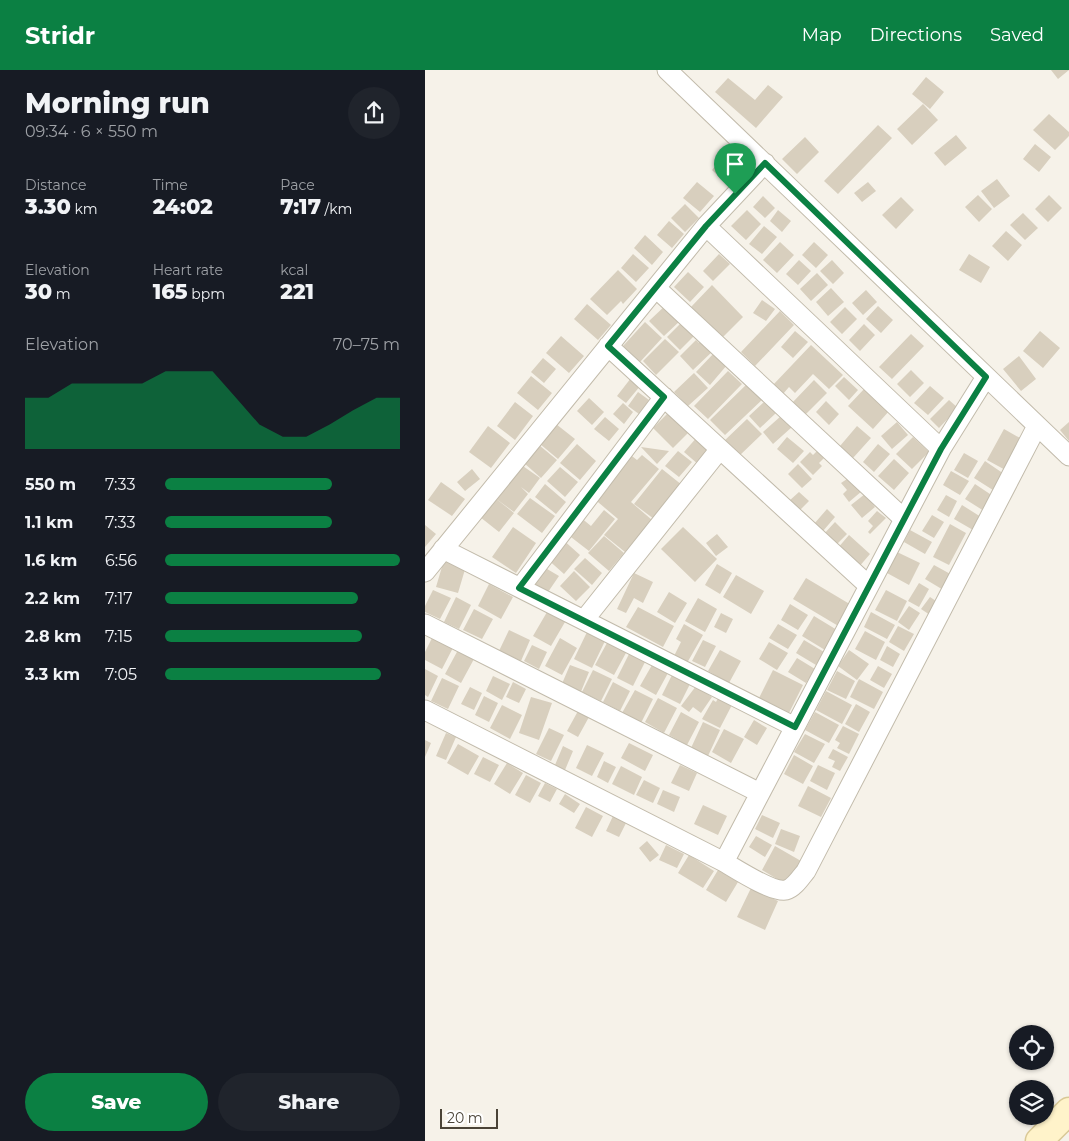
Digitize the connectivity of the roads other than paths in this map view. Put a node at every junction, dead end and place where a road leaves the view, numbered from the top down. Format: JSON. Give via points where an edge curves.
{"nodes":[{"id":1,"x":667,"y":70,"type":"edge"},
{"id":2,"x":765,"y":163,"type":"junction"},
{"id":3,"x":706,"y":226,"type":"junction"},
{"id":4,"x":656,"y":288,"type":"junction"},
{"id":5,"x":608,"y":346,"type":"junction"},
{"id":6,"x":986,"y":377,"type":"junction"},
{"id":7,"x":664,"y":397,"type":"junction"},
{"id":8,"x":1037,"y":426,"type":"junction"},
{"id":9,"x":720,"y":449,"type":"junction"},
{"id":10,"x":941,"y":449,"type":"junction"},
{"id":11,"x":1069,"y":456,"type":"edge"},
{"id":12,"x":904,"y":519,"type":"junction"},
{"id":13,"x":443,"y":549,"type":"junction"},
{"id":14,"x":425,"y":572,"type":"edge"},
{"id":15,"x":869,"y":586,"type":"junction"},
{"id":16,"x":519,"y":588,"type":"junction"},
{"id":17,"x":584,"y":620,"type":"junction"},
{"id":18,"x":425,"y":624,"type":"edge"},
{"id":19,"x":425,"y":710,"type":"edge"},
{"id":20,"x":795,"y":727,"type":"junction"},
{"id":21,"x":760,"y":793,"type":"junction"},
{"id":22,"x":723,"y":862,"type":"junction"},
{"id":23,"x":1069,"y":1111,"type":"edge"},
{"id":24,"x":1039,"y":1141,"type":"edge"}],
"edges":[{"from":1,"to":2,"type":"street"},
{"from":2,"to":3,"type":"street"},
{"from":2,"to":6,"type":"street"},
{"from":3,"to":4,"type":"street"},
{"from":3,"to":10,"type":"street"},
{"from":4,"to":5,"type":"street"},
{"from":4,"to":12,"type":"street"},
{"from":5,"to":7,"type":"street"},
{"from":5,"to":13,"type":"street"},
{"from":6,"to":8,"type":"street"},
{"from":6,"to":10,"type":"street"},
{"from":7,"to":9,"type":"street"},
{"from":7,"to":16,"type":"street"},
{"from":8,"to":11,"type":"street"},
{"from":8,"to":22,"type":"street","via":[[806,871],[786,890],[775,889]]},
{"from":9,"to":15,"type":"street"},
{"from":9,"to":17,"type":"street"},
{"from":10,"to":12,"type":"street"},
{"from":12,"to":15,"type":"street"},
{"from":13,"to":14,"type":"street"},
{"from":13,"to":16,"type":"street"},
{"from":15,"to":20,"type":"street"},
{"from":16,"to":17,"type":"street"},
{"from":17,"to":20,"type":"street"},
{"from":18,"to":21,"type":"street"},
{"from":19,"to":22,"type":"street"},
{"from":20,"to":21,"type":"street"},
{"from":21,"to":22,"type":"street"},
{"from":23,"to":24,"type":"main road"}]}
